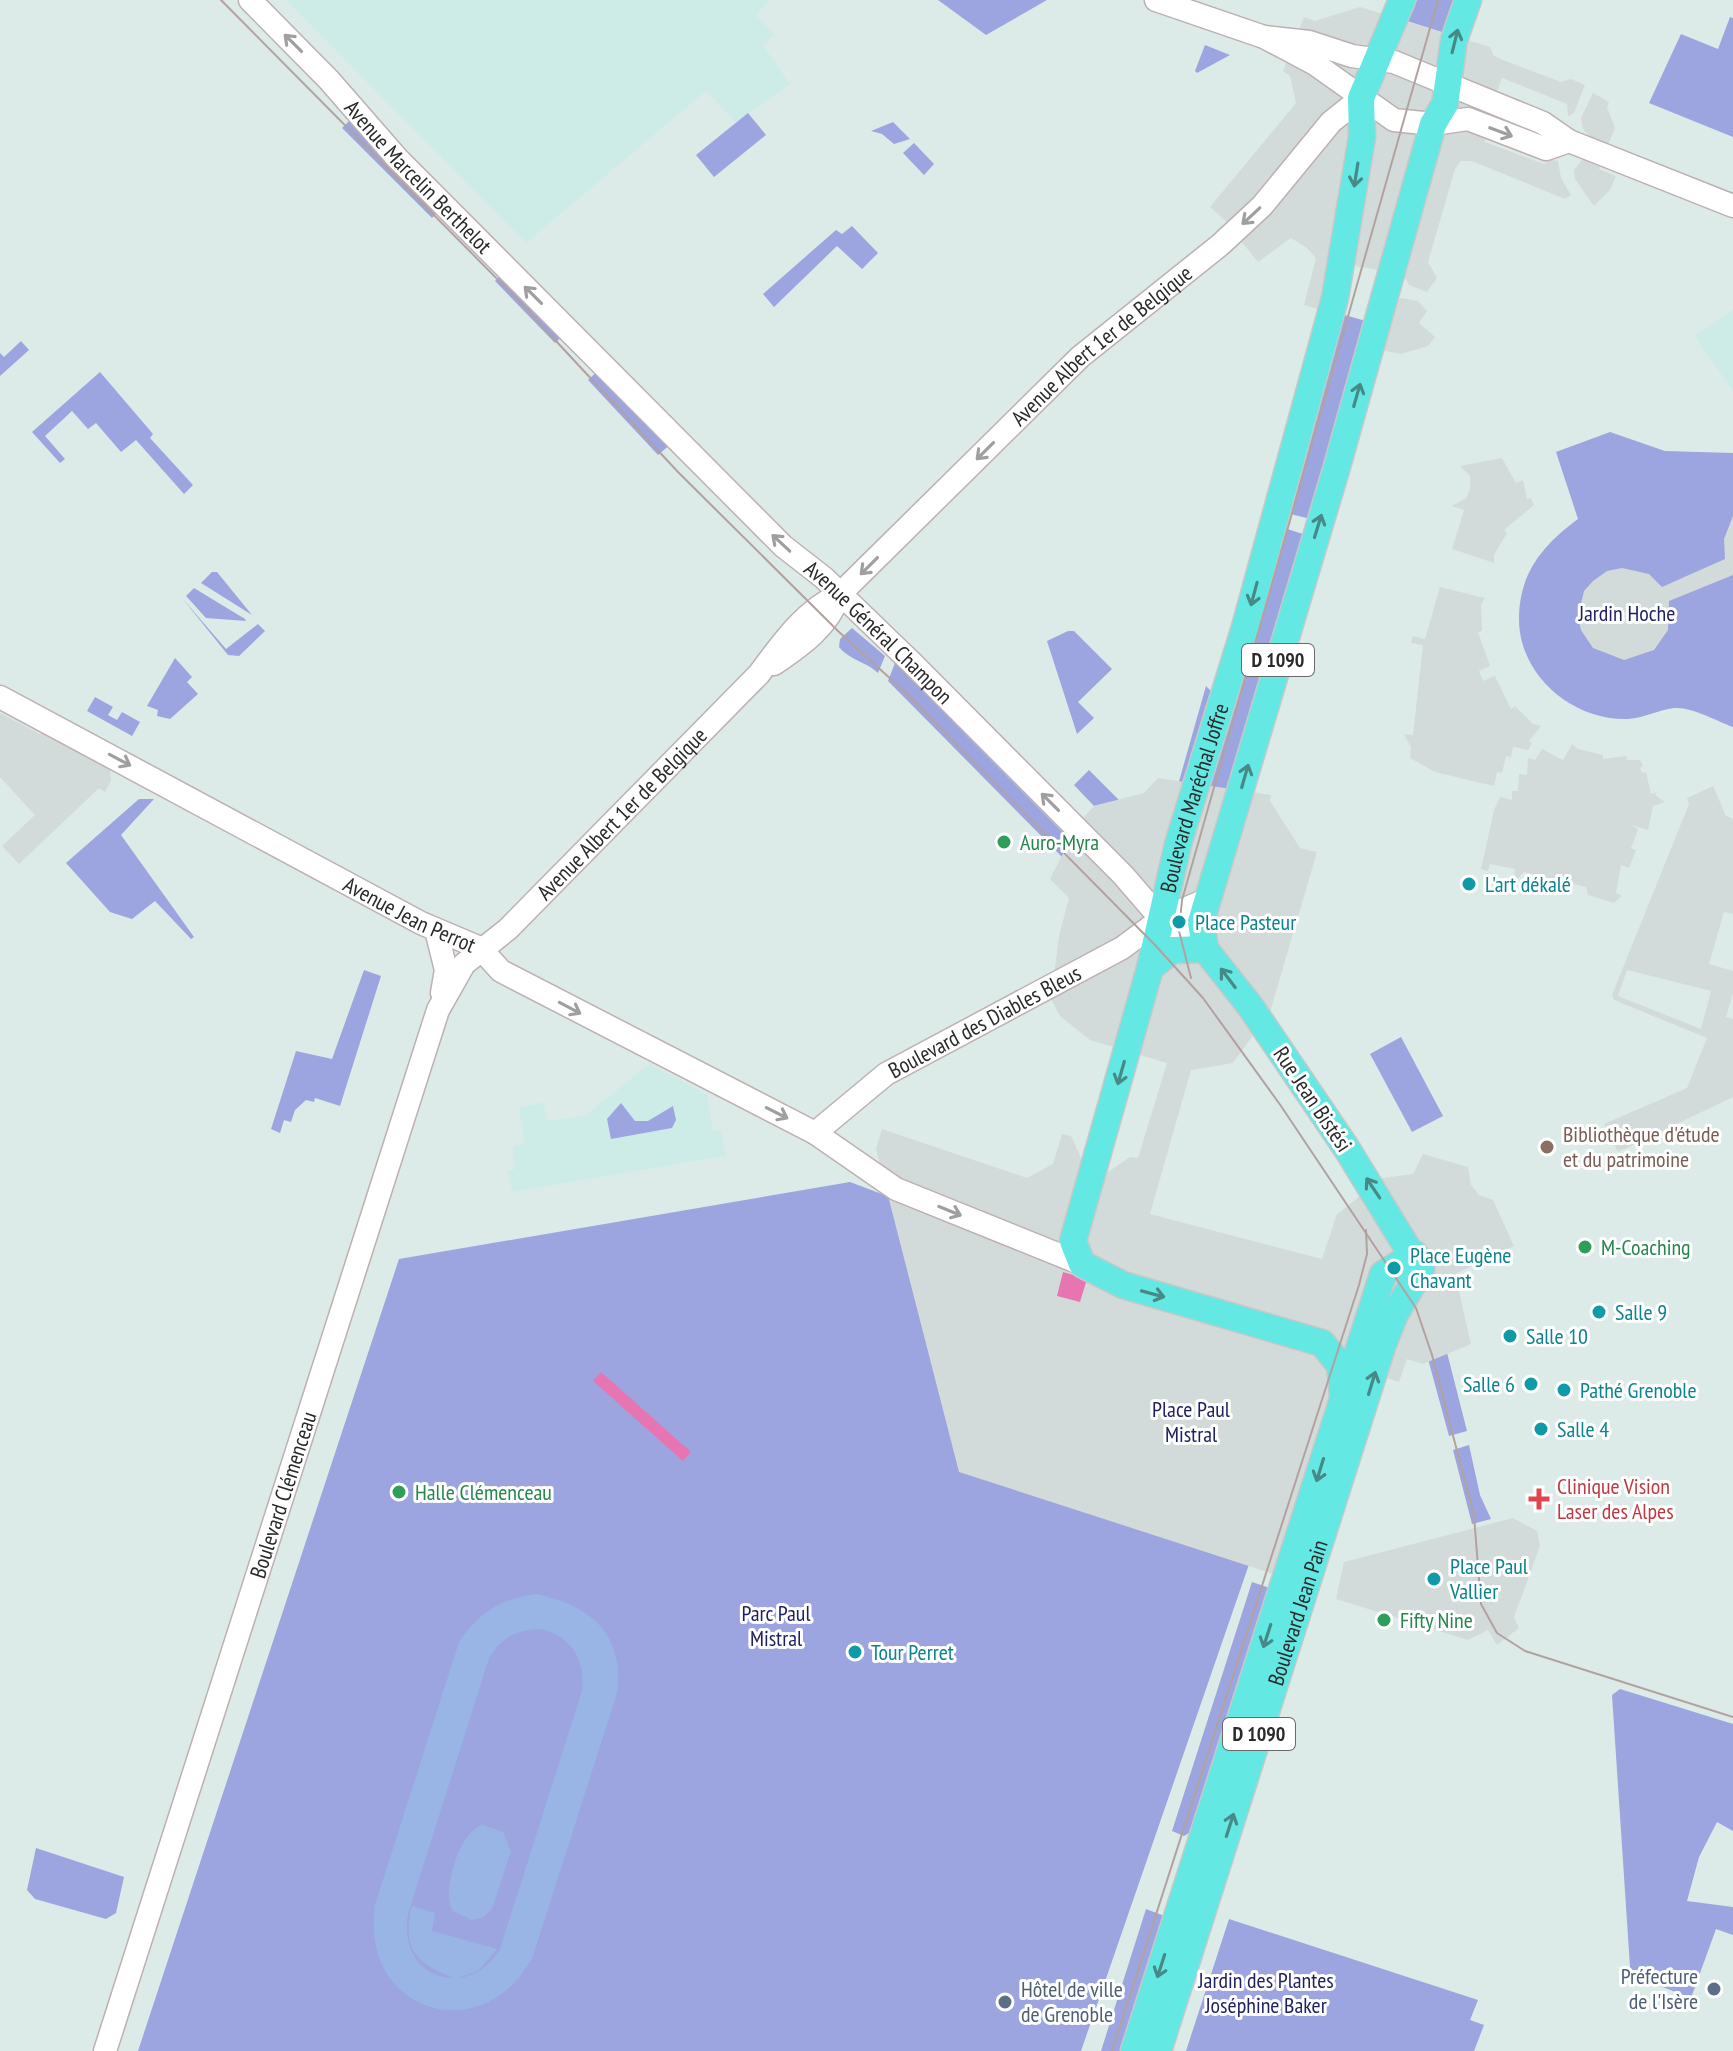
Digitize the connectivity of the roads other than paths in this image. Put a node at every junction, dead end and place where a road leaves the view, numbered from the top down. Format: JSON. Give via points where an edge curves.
{"nodes":[{"id":1,"x":250,"y":0,"type":"edge"},
{"id":2,"x":1156,"y":0,"type":"edge"},
{"id":3,"x":1402,"y":0,"type":"edge"},
{"id":4,"x":1468,"y":0,"type":"edge"},
{"id":5,"x":1264,"y":37,"type":"junction"},
{"id":6,"x":1378,"y":62,"type":"junction"},
{"id":7,"x":1446,"y":84,"type":"junction"},
{"id":8,"x":1361,"y":98,"type":"junction"},
{"id":9,"x":1433,"y":124,"type":"junction"},
{"id":10,"x":1569,"y":141,"type":"junction"},
{"id":11,"x":1733,"y":206,"type":"edge"},
{"id":12,"x":589,"y":350,"type":"joint"},
{"id":13,"x":840,"y":594,"type":"junction"},
{"id":14,"x":0,"y":697,"type":"edge"},
{"id":15,"x":1206,"y":900,"type":"junction"},
{"id":16,"x":1161,"y":919,"type":"junction"},
{"id":17,"x":436,"y":930,"type":"junction"},
{"id":18,"x":480,"y":948,"type":"junction"},
{"id":19,"x":1122,"y":948,"type":"junction"},
{"id":20,"x":1205,"y":949,"type":"junction"},
{"id":21,"x":1150,"y":968,"type":"junction"},
{"id":22,"x":438,"y":1010,"type":"junction"},
{"id":23,"x":815,"y":1133,"type":"junction"},
{"id":24,"x":1418,"y":1262,"type":"junction"},
{"id":25,"x":1082,"y":1264,"type":"junction"},
{"id":26,"x":1343,"y":1395,"type":"junction"},
{"id":27,"x":105,"y":2051,"type":"edge"},
{"id":28,"x":1134,"y":2051,"type":"edge"},
{"id":29,"x":1158,"y":2051,"type":"edge"}],
"edges":[{"from":12,"to":1,"type":"main road","name":"Avenue Marcelin Berthelot","one_way":true,"via":[[397,158]]},
{"from":2,"to":5,"type":"main road"},
{"from":3,"to":6,"type":"main road","number":"D 1090"},
{"from":7,"to":4,"type":"main road","number":"D 1090","one_way":true},
{"from":5,"to":6,"type":"main road","via":[[1309,42]]},
{"from":5,"to":8,"type":"main road","via":[[1315,64]]},
{"from":6,"to":7,"type":"main road","via":[[1394,62]]},
{"from":6,"to":8,"type":"main road","number":"D 1090"},
{"from":7,"to":9,"type":"main road","number":"D 1090","via":[[1445,104]]},
{"from":7,"to":10,"type":"main road","via":[[1543,123]]},
{"from":8,"to":9,"type":"main road","via":[[1394,120]]},
{"from":8,"to":13,"type":"main road","name":"Avenue Albert 1er de Belgique","one_way":true,"via":[[1331,122],[1262,206],[1080,357]]},
{"from":8,"to":16,"type":"main road","name":"Boulevard Maréchal Joffre","number":"D 1090","one_way":true,"via":[[1362,137],[1335,298]]},
{"from":9,"to":10,"type":"main road","one_way":true,"via":[[1468,119],[1546,149]]},
{"from":15,"to":9,"type":"main road","name":"Boulevard Maréchal Joffre","number":"D 1090","one_way":true,"via":[[1336,470]]},
{"from":10,"to":11,"type":"main road"},
{"from":13,"to":12,"type":"main road","name":"Avenue Général Champon","one_way":true,"via":[[783,546]]},
{"from":16,"to":13,"type":"main road","name":"Avenue Général Champon","one_way":true},
{"from":13,"to":18,"type":"main road","name":"Avenue Albert 1er de Belgique","via":[[820,604],[788,635],[759,674],[508,929]]},
{"from":14,"to":17,"type":"main road","name":"Avenue Jean Perrot","one_way":true},
{"from":15,"to":16,"type":"main road"},
{"from":15,"to":20,"type":"main road","number":"D 1090","via":[[1201,922]]},
{"from":16,"to":19,"type":"main road","name":"Boulevard des Diables Bleus"},
{"from":16,"to":20,"type":"main road"},
{"from":16,"to":21,"type":"main road","name":"Boulevard Maréchal Joffre","number":"D 1090"},
{"from":17,"to":18,"type":"main road","name":"Avenue Jean Perrot"},
{"from":17,"to":22,"type":"main road","via":[[446,970]]},
{"from":18,"to":22,"type":"main road","name":"Boulevard Clémenceau","via":[[464,964]]},
{"from":18,"to":23,"type":"main road","name":"Avenue Jean Perrot","one_way":true,"via":[[501,971]]},
{"from":19,"to":21,"type":"main road","via":[[1136,950]]},
{"from":19,"to":23,"type":"main road","name":"Boulevard des Diables Bleus","via":[[886,1074]]},
{"from":20,"to":21,"type":"main road","via":[[1172,950]]},
{"from":24,"to":20,"type":"main road","name":"Rue Jean Bistési","one_way":true,"via":[[1250,1006]]},
{"from":21,"to":25,"type":"main road","name":"Boulevard Maréchal Joffre","number":"D 1090","one_way":true,"via":[[1073,1241]]},
{"from":22,"to":27,"type":"main road","name":"Boulevard Clémenceau"},
{"from":23,"to":25,"type":"main road","one_way":true,"via":[[896,1189]]},
{"from":24,"to":26,"type":"main road","name":"Boulevard Jean Pain","via":[[1383,1274]]},
{"from":29,"to":24,"type":"main road","name":"Boulevard Jean Pain","number":"D 1090","one_way":true,"via":[[1382,1347]]},
{"from":25,"to":26,"type":"main road","one_way":true,"via":[[1123,1285],[1322,1343],[1340,1365]]},
{"from":26,"to":28,"type":"main road","name":"Boulevard Jean Pain","number":"D 1090","one_way":true}]}
